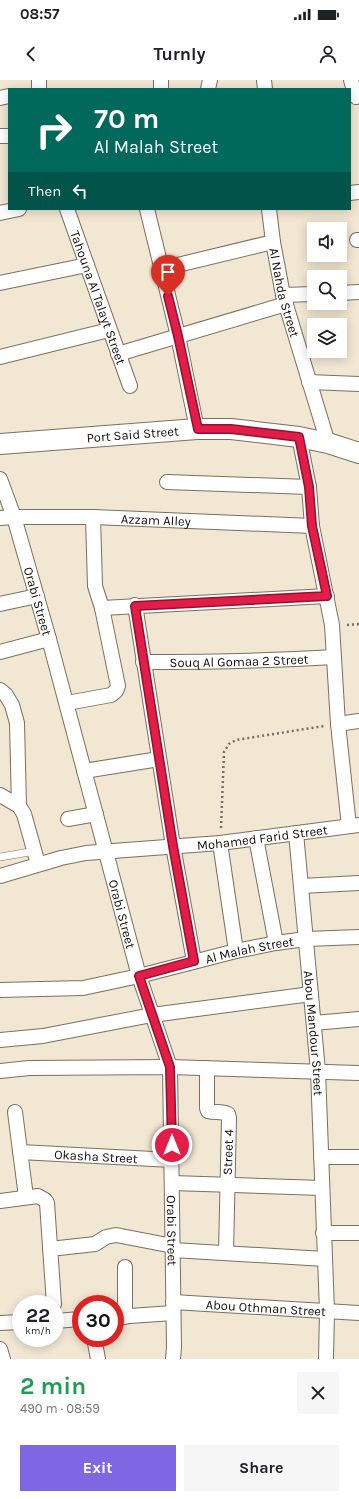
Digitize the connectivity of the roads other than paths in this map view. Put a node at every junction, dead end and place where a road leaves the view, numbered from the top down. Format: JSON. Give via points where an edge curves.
{"nodes":[{"id":1,"x":351,"y":80,"type":"edge"},
{"id":2,"x":355,"y":97,"type":"edge"},
{"id":3,"x":15,"y":210,"type":"edge"},
{"id":4,"x":67,"y":210,"type":"edge"},
{"id":5,"x":147,"y":210,"type":"edge"},
{"id":6,"x":269,"y":210,"type":"edge"},
{"id":7,"x":0,"y":213,"type":"edge"},
{"id":8,"x":273,"y":242,"type":"junction"},
{"id":9,"x":86,"y":265,"type":"junction"},
{"id":10,"x":161,"y":269,"type":"junction"},
{"id":11,"x":0,"y":283,"type":"edge"},
{"id":12,"x":359,"y":292,"type":"edge"},
{"id":13,"x":347,"y":293,"type":"edge"},
{"id":14,"x":307,"y":295,"type":"edge"},
{"id":15,"x":285,"y":300,"type":"junction"},
{"id":16,"x":109,"y":330,"type":"junction"},
{"id":17,"x":178,"y":336,"type":"junction"},
{"id":18,"x":118,"y":354,"type":"junction"},
{"id":19,"x":0,"y":357,"type":"edge"},
{"id":20,"x":309,"y":382,"type":"junction"},
{"id":21,"x":359,"y":384,"type":"edge"},
{"id":22,"x":130,"y":386,"type":"dead end"},
{"id":23,"x":198,"y":429,"type":"junction"},
{"id":24,"x":299,"y":437,"type":"junction"},
{"id":25,"x":328,"y":443,"type":"junction"},
{"id":26,"x":0,"y":444,"type":"edge"},
{"id":27,"x":359,"y":453,"type":"edge"},
{"id":28,"x":0,"y":479,"type":"edge"},
{"id":29,"x":167,"y":482,"type":"dead end"},
{"id":30,"x":309,"y":487,"type":"junction"},
{"id":31,"x":93,"y":517,"type":"junction"},
{"id":32,"x":7,"y":518,"type":"edge"},
{"id":33,"x":312,"y":526,"type":"junction"},
{"id":34,"x":37,"y":596,"type":"junction"},
{"id":35,"x":327,"y":596,"type":"junction"},
{"id":36,"x":0,"y":604,"type":"edge"},
{"id":37,"x":135,"y":606,"type":"junction"},
{"id":38,"x":102,"y":608,"type":"junction"},
{"id":39,"x":49,"y":639,"type":"junction"},
{"id":40,"x":0,"y":652,"type":"edge"},
{"id":41,"x":334,"y":657,"type":"junction"},
{"id":42,"x":144,"y":662,"type":"junction"},
{"id":43,"x":0,"y":690,"type":"edge"},
{"id":44,"x":67,"y":703,"type":"junction"},
{"id":45,"x":359,"y":721,"type":"edge"},
{"id":46,"x":338,"y":724,"type":"junction"},
{"id":47,"x":159,"y":759,"type":"junction"},
{"id":48,"x":84,"y":771,"type":"junction"},
{"id":49,"x":0,"y":795,"type":"edge"},
{"id":50,"x":19,"y":806,"type":"junction"},
{"id":51,"x":96,"y":814,"type":"junction"},
{"id":52,"x":68,"y":819,"type":"dead end"},
{"id":53,"x":354,"y":825,"type":"edge"},
{"id":54,"x":296,"y":833,"type":"junction"},
{"id":55,"x":256,"y":838,"type":"junction"},
{"id":56,"x":220,"y":843,"type":"junction"},
{"id":57,"x":173,"y":846,"type":"junction"},
{"id":58,"x":106,"y":852,"type":"junction"},
{"id":59,"x":0,"y":857,"type":"edge"},
{"id":60,"x":36,"y":858,"type":"junction"},
{"id":61,"x":0,"y":876,"type":"edge"},
{"id":62,"x":359,"y":883,"type":"edge"},
{"id":63,"x":301,"y":886,"type":"junction"},
{"id":64,"x":359,"y":937,"type":"edge"},
{"id":65,"x":306,"y":939,"type":"junction"},
{"id":66,"x":276,"y":943,"type":"junction"},
{"id":67,"x":236,"y":951,"type":"junction"},
{"id":68,"x":194,"y":961,"type":"junction"},
{"id":69,"x":139,"y":976,"type":"junction"},
{"id":70,"x":0,"y":990,"type":"edge"},
{"id":71,"x":311,"y":994,"type":"junction"},
{"id":72,"x":152,"y":1015,"type":"junction"},
{"id":73,"x":359,"y":1019,"type":"edge"},
{"id":74,"x":314,"y":1023,"type":"junction"},
{"id":75,"x":0,"y":1040,"type":"edge"},
{"id":76,"x":170,"y":1067,"type":"junction"},
{"id":77,"x":207,"y":1068,"type":"junction"},
{"id":78,"x":318,"y":1071,"type":"junction"},
{"id":79,"x":0,"y":1072,"type":"edge"},
{"id":80,"x":359,"y":1073,"type":"edge"},
{"id":81,"x":15,"y":1112,"type":"dead end"},
{"id":82,"x":20,"y":1152,"type":"junction"},
{"id":83,"x":321,"y":1157,"type":"junction"},
{"id":84,"x":359,"y":1157,"type":"edge"},
{"id":85,"x":172,"y":1160,"type":"junction"},
{"id":86,"x":172,"y":1183,"type":"junction"},
{"id":87,"x":227,"y":1184,"type":"junction"},
{"id":88,"x":322,"y":1188,"type":"junction"},
{"id":89,"x":26,"y":1197,"type":"junction"},
{"id":90,"x":0,"y":1201,"type":"edge"},
{"id":91,"x":323,"y":1233,"type":"junction"},
{"id":92,"x":359,"y":1233,"type":"edge"},
{"id":93,"x":173,"y":1248,"type":"junction"},
{"id":94,"x":50,"y":1249,"type":"junction"},
{"id":95,"x":226,"y":1253,"type":"junction"},
{"id":96,"x":325,"y":1259,"type":"junction"},
{"id":97,"x":125,"y":1267,"type":"dead end"},
{"id":98,"x":53,"y":1295,"type":"edge"},
{"id":99,"x":122,"y":1295,"type":"edge"},
{"id":100,"x":173,"y":1308,"type":"junction"},
{"id":101,"x":327,"y":1311,"type":"junction"},
{"id":102,"x":359,"y":1313,"type":"edge"},
{"id":103,"x":124,"y":1316,"type":"edge"},
{"id":104,"x":12,"y":1322,"type":"edge"},
{"id":105,"x":0,"y":1323,"type":"edge"},
{"id":106,"x":96,"y":1347,"type":"edge"},
{"id":107,"x":0,"y":1349,"type":"edge"},
{"id":108,"x":3,"y":1359,"type":"edge"},
{"id":109,"x":98,"y":1359,"type":"edge"},
{"id":110,"x":173,"y":1359,"type":"edge"},
{"id":111,"x":326,"y":1359,"type":"edge"}],
"edges":[{"from":1,"to":2,"type":"street"},
{"from":3,"to":7,"type":"street"},
{"from":4,"to":9,"type":"street","name":"Tahouna Al Talayt Street"},
{"from":5,"to":10,"type":"street"},
{"from":6,"to":8,"type":"street","name":"Al Nahda Street"},
{"from":8,"to":10,"type":"street"},
{"from":8,"to":15,"type":"street","name":"Al Nahda Street"},
{"from":9,"to":11,"type":"street"},
{"from":9,"to":16,"type":"street","name":"Tahouna Al Talayt Street"},
{"from":10,"to":17,"type":"street"},
{"from":12,"to":13,"type":"street"},
{"from":14,"to":15,"type":"street"},
{"from":15,"to":17,"type":"street"},
{"from":15,"to":20,"type":"street","name":"Al Nahda Street"},
{"from":16,"to":18,"type":"street","name":"Tahouna Al Talayt Street"},
{"from":16,"to":19,"type":"street"},
{"from":17,"to":18,"type":"street"},
{"from":17,"to":23,"type":"street"},
{"from":18,"to":22,"type":"street","name":"Tahouna Al Talayt Street"},
{"from":20,"to":21,"type":"street"},
{"from":20,"to":25,"type":"street","name":"Al Nahda Street"},
{"from":23,"to":24,"type":"street","name":"Port Said Street","via":[[231,429]]},
{"from":23,"to":26,"type":"street","name":"Port Said Street"},
{"from":24,"to":25,"type":"street","name":"Port Said Street"},
{"from":24,"to":30,"type":"street"},
{"from":25,"to":27,"type":"street","name":"Port Said Street"},
{"from":28,"to":32,"type":"street","name":"Orabi Street"},
{"from":29,"to":30,"type":"street"},
{"from":30,"to":33,"type":"street"},
{"from":31,"to":32,"type":"street","name":"Azzam Alley"},
{"from":31,"to":33,"type":"street","name":"Azzam Alley"},
{"from":31,"to":38,"type":"street","via":[[95,586]]},
{"from":32,"to":34,"type":"street","name":"Orabi Street"},
{"from":33,"to":35,"type":"street"},
{"from":34,"to":36,"type":"street"},
{"from":34,"to":39,"type":"street","name":"Orabi Street"},
{"from":35,"to":37,"type":"street"},
{"from":35,"to":41,"type":"street"},
{"from":37,"to":38,"type":"street"},
{"from":37,"to":42,"type":"street"},
{"from":38,"to":44,"type":"street","via":[[118,686],[111,695]]},
{"from":39,"to":40,"type":"street"},
{"from":39,"to":44,"type":"street","name":"Orabi Street"},
{"from":41,"to":42,"type":"street","name":"Souq Al Gomaa 2 Street","via":[[257,662]]},
{"from":41,"to":46,"type":"street"},
{"from":42,"to":47,"type":"street"},
{"from":43,"to":50,"type":"street","via":[[12,705],[17,723]]},
{"from":44,"to":48,"type":"street","name":"Orabi Street"},
{"from":45,"to":46,"type":"street"},
{"from":46,"to":53,"type":"street"},
{"from":47,"to":48,"type":"street"},
{"from":47,"to":57,"type":"street"},
{"from":48,"to":51,"type":"street","name":"Orabi Street"},
{"from":49,"to":50,"type":"street"},
{"from":50,"to":60,"type":"street","via":[[24,814]]},
{"from":51,"to":52,"type":"street"},
{"from":51,"to":58,"type":"street","name":"Orabi Street"},
{"from":53,"to":54,"type":"street","name":"Mohamed Farid Street"},
{"from":54,"to":55,"type":"street","name":"Mohamed Farid Street"},
{"from":54,"to":63,"type":"street","name":"Abou Mandour Street"},
{"from":55,"to":56,"type":"street","name":"Mohamed Farid Street"},
{"from":55,"to":66,"type":"street"},
{"from":56,"to":57,"type":"street","name":"Mohamed Farid Street"},
{"from":56,"to":67,"type":"street"},
{"from":57,"to":58,"type":"street","name":"Mohamed Farid Street"},
{"from":57,"to":68,"type":"street"},
{"from":58,"to":60,"type":"street","name":"Mohamed Farid Street","via":[[61,858]]},
{"from":58,"to":69,"type":"street","name":"Orabi Street"},
{"from":59,"to":60,"type":"lane"},
{"from":60,"to":61,"type":"street","name":"Mohamed Farid Street"},
{"from":62,"to":63,"type":"street"},
{"from":63,"to":65,"type":"street","name":"Abou Mandour Street"},
{"from":64,"to":65,"type":"street","name":"Al Malah Street"},
{"from":65,"to":66,"type":"street","name":"Al Malah Street"},
{"from":65,"to":71,"type":"street","name":"Abou Mandour Street"},
{"from":66,"to":67,"type":"street","name":"Al Malah Street"},
{"from":67,"to":68,"type":"street","name":"Al Malah Street"},
{"from":68,"to":69,"type":"street","name":"Al Malah Street"},
{"from":69,"to":70,"type":"street","name":"Al Malah Street","via":[[83,988]]},
{"from":69,"to":72,"type":"street","name":"Orabi Street"},
{"from":71,"to":72,"type":"street"},
{"from":71,"to":74,"type":"street","name":"Abou Mandour Street"},
{"from":72,"to":75,"type":"street","via":[[43,1036]]},
{"from":72,"to":76,"type":"street","name":"Orabi Street"},
{"from":73,"to":74,"type":"street"},
{"from":74,"to":78,"type":"street","name":"Abou Mandour Street"},
{"from":76,"to":77,"type":"street"},
{"from":76,"to":79,"type":"street","via":[[29,1068]]},
{"from":76,"to":85,"type":"street","name":"Orabi Street"},
{"from":77,"to":78,"type":"street"},
{"from":77,"to":87,"type":"street","name":"Street 4","via":[[208,1111],[223,1112],[228,1114],[229,1118]]},
{"from":78,"to":80,"type":"street"},
{"from":78,"to":83,"type":"street","name":"Abou Mandour Street"},
{"from":81,"to":82,"type":"street"},
{"from":82,"to":85,"type":"street","name":"Okasha Street"},
{"from":82,"to":89,"type":"street"},
{"from":83,"to":84,"type":"street"},
{"from":83,"to":88,"type":"street","name":"Abou Mandour Street"},
{"from":85,"to":86,"type":"street","name":"Orabi Street"},
{"from":86,"to":87,"type":"street"},
{"from":86,"to":93,"type":"street","name":"Orabi Street"},
{"from":87,"to":88,"type":"street"},
{"from":87,"to":95,"type":"street","name":"Street 4"},
{"from":88,"to":91,"type":"street","name":"Abou Mandour Street"},
{"from":89,"to":90,"type":"street"},
{"from":89,"to":94,"type":"street","via":[[42,1198],[47,1203]]},
{"from":91,"to":92,"type":"street"},
{"from":91,"to":96,"type":"street","name":"Abou Mandour Street"},
{"from":93,"to":94,"type":"street","via":[[111,1235],[91,1245]]},
{"from":93,"to":95,"type":"street"},
{"from":93,"to":100,"type":"street","name":"Orabi Street"},
{"from":94,"to":98,"type":"street"},
{"from":95,"to":96,"type":"street"},
{"from":96,"to":101,"type":"street","name":"Abou Mandour Street"},
{"from":97,"to":99,"type":"street"},
{"from":100,"to":101,"type":"street","name":"Abou Othman Street"},
{"from":100,"to":103,"type":"street","name":"Abou Othman Street"},
{"from":100,"to":110,"type":"street","name":"Orabi Street"},
{"from":101,"to":102,"type":"street","name":"Abou Othman Street"},
{"from":101,"to":111,"type":"street","name":"Abou Mandour Street"},
{"from":104,"to":105,"type":"street"},
{"from":106,"to":109,"type":"street"},
{"from":107,"to":108,"type":"street"}]}
